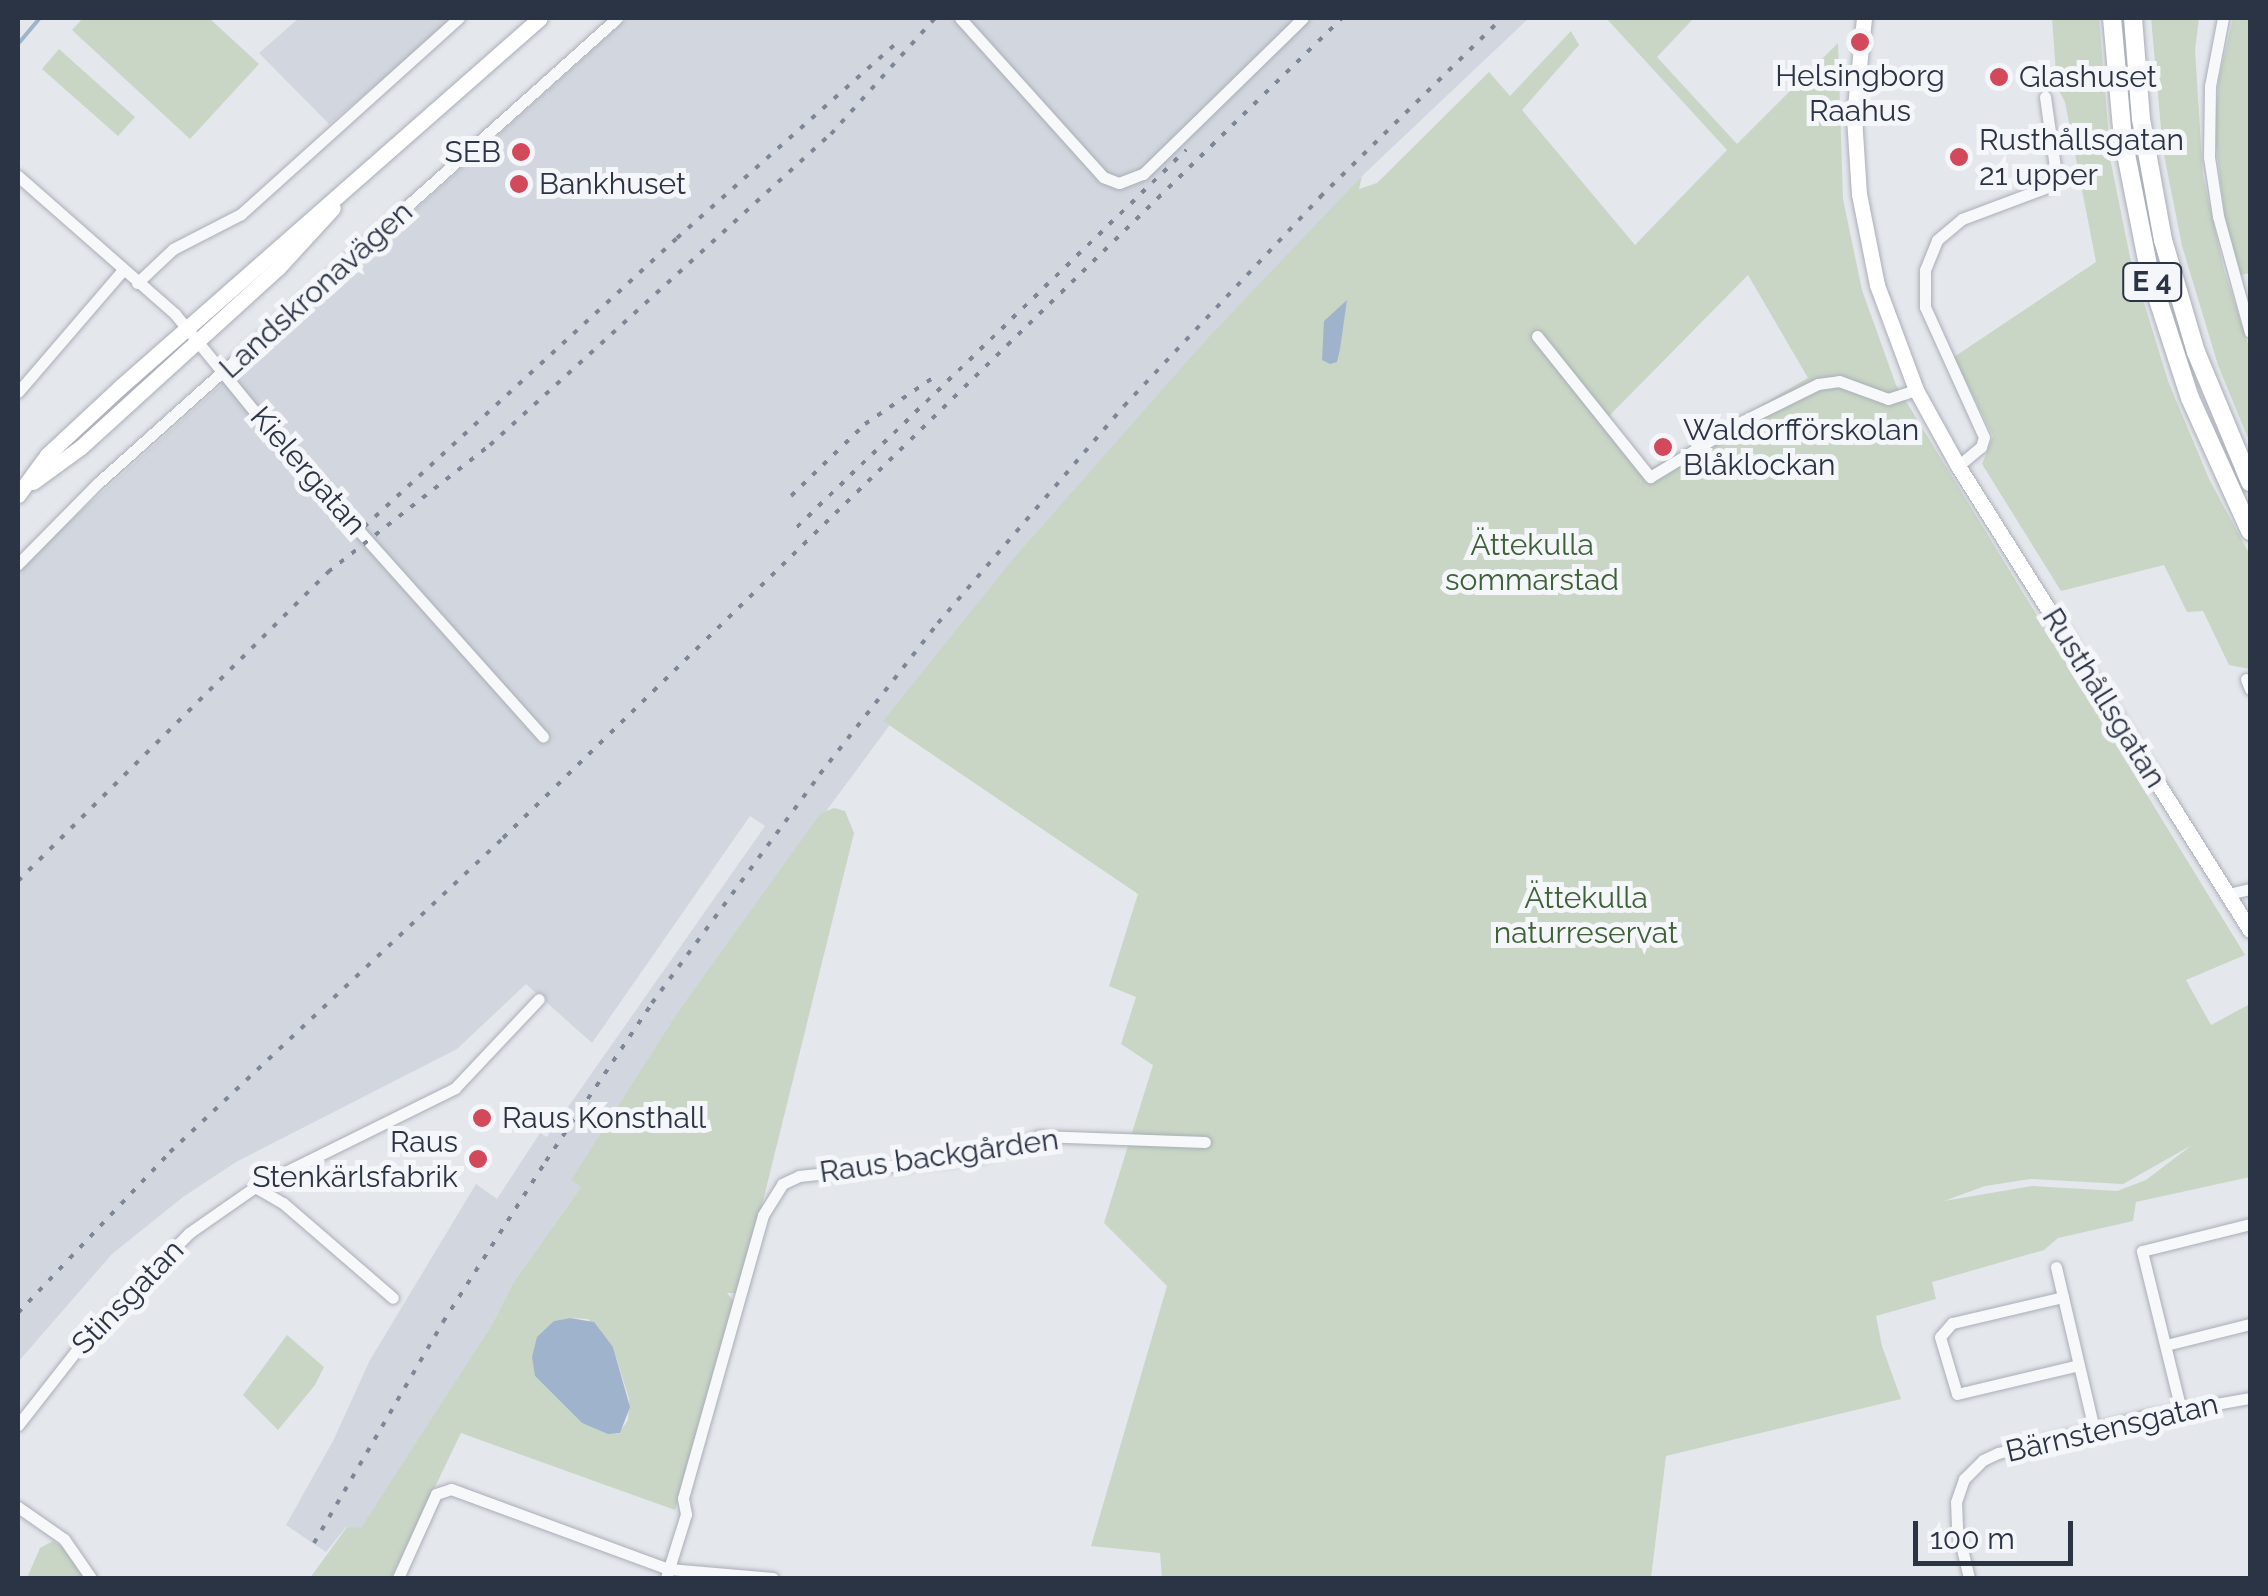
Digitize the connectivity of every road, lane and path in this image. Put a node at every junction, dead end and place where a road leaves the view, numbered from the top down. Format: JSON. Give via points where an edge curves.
{"nodes":[{"id":1,"x":459,"y":18,"type":"edge"},
{"id":2,"x":540,"y":18,"type":"edge"},
{"id":3,"x":617,"y":18,"type":"edge"},
{"id":4,"x":960,"y":18,"type":"edge"},
{"id":5,"x":1302,"y":18,"type":"edge"},
{"id":6,"x":1864,"y":18,"type":"edge"},
{"id":7,"x":2112,"y":18,"type":"edge"},
{"id":8,"x":2133,"y":18,"type":"edge"},
{"id":9,"x":2223,"y":18,"type":"edge"},
{"id":10,"x":2044,"y":97,"type":"dead end"},
{"id":11,"x":18,"y":176,"type":"edge"},
{"id":12,"x":123,"y":270,"type":"junction"},
{"id":13,"x":138,"y":283,"type":"junction"},
{"id":14,"x":2250,"y":332,"type":"edge"},
{"id":15,"x":192,"y":335,"type":"junction"},
{"id":16,"x":1538,"y":336,"type":"dead end"},
{"id":17,"x":224,"y":373,"type":"junction"},
{"id":18,"x":1916,"y":390,"type":"junction"},
{"id":19,"x":18,"y":392,"type":"edge"},
{"id":20,"x":1958,"y":466,"type":"junction"},
{"id":21,"x":2250,"y":482,"type":"edge"},
{"id":22,"x":22,"y":490,"type":"edge"},
{"id":23,"x":2250,"y":531,"type":"edge"},
{"id":24,"x":18,"y":564,"type":"edge"},
{"id":25,"x":543,"y":736,"type":"dead end"},
{"id":26,"x":2250,"y":889,"type":"edge"},
{"id":27,"x":2228,"y":894,"type":"junction"},
{"id":28,"x":2250,"y":930,"type":"edge"},
{"id":29,"x":539,"y":1000,"type":"dead end"},
{"id":30,"x":1204,"y":1142,"type":"dead end"},
{"id":31,"x":255,"y":1188,"type":"junction"},
{"id":32,"x":2250,"y":1224,"type":"edge"},
{"id":33,"x":2056,"y":1267,"type":"dead end"},
{"id":34,"x":2062,"y":1297,"type":"junction"},
{"id":35,"x":393,"y":1298,"type":"dead end"},
{"id":36,"x":2250,"y":1324,"type":"edge"},
{"id":37,"x":2166,"y":1346,"type":"junction"},
{"id":38,"x":2079,"y":1365,"type":"junction"},
{"id":39,"x":2250,"y":1398,"type":"edge"},
{"id":40,"x":2181,"y":1410,"type":"junction"},
{"id":41,"x":18,"y":1425,"type":"edge"},
{"id":42,"x":2094,"y":1429,"type":"junction"},
{"id":43,"x":18,"y":1506,"type":"edge"},
{"id":44,"x":667,"y":1574,"type":"edge"},
{"id":45,"x":91,"y":1578,"type":"edge"},
{"id":46,"x":398,"y":1578,"type":"edge"},
{"id":47,"x":773,"y":1578,"type":"edge"},
{"id":48,"x":1968,"y":1578,"type":"edge"}],
"edges":[{"from":1,"to":13,"type":"street","via":[[241,214],[172,249]]},
{"from":2,"to":15,"type":"main road","name":"Landskronavägen","via":[[340,196],[278,268]]},
{"from":3,"to":17,"type":"street","name":"Landskronavägen"},
{"from":4,"to":5,"type":"street","via":[[1103,177],[1122,183],[1143,174]]},
{"from":6,"to":18,"type":"main road","name":"Rusthållsgatan","via":[[1854,117],[1862,208],[1877,284]]},
{"from":7,"to":23,"type":"highway","number":"E 4","via":[[2123,139],[2150,274],[2190,398]]},
{"from":8,"to":21,"type":"highway","number":"E 4","via":[[2141,119],[2163,240],[2202,368]]},
{"from":9,"to":14,"type":"street","via":[[2210,86],[2209,157]]},
{"from":10,"to":20,"type":"street","via":[[2055,168],[2047,187],[1962,219],[1937,240],[1925,270],[1924,307],[1984,438]]},
{"from":11,"to":12,"type":"street","name":"Kielergatan"},
{"from":12,"to":13,"type":"street","name":"Kielergatan"},
{"from":12,"to":19,"type":"street"},
{"from":13,"to":15,"type":"street","name":"Kielergatan"},
{"from":15,"to":17,"type":"street","name":"Kielergatan"},
{"from":15,"to":22,"type":"main road","name":"Landskronavägen","via":[[47,456]]},
{"from":16,"to":18,"type":"street","via":[[1650,477],[1818,384],[1840,381],[1888,400]]},
{"from":17,"to":24,"type":"street","name":"Landskronavägen","via":[[98,483]]},
{"from":17,"to":25,"type":"street","name":"Kielergatan"},
{"from":18,"to":20,"type":"main road","name":"Rusthållsgatan"},
{"from":20,"to":27,"type":"main road","name":"Rusthållsgatan"},
{"from":26,"to":27,"type":"street"},
{"from":27,"to":28,"type":"main road","name":"Rusthållsgatan"},
{"from":29,"to":31,"type":"street","name":"Stinsgatan","via":[[456,1088]]},
{"from":30,"to":44,"type":"street","name":"Raus backgården","via":[[1039,1136],[964,1159],[786,1181],[763,1215]]},
{"from":31,"to":35,"type":"street","via":[[283,1203]]},
{"from":31,"to":41,"type":"street","name":"Stinsgatan","via":[[189,1232],[83,1342]]},
{"from":32,"to":37,"type":"street","via":[[2142,1251]]},
{"from":33,"to":34,"type":"street"},
{"from":34,"to":38,"type":"street"},
{"from":34,"to":38,"type":"street","via":[[1952,1322],[1940,1337],[1957,1394]]},
{"from":36,"to":37,"type":"street"},
{"from":37,"to":40,"type":"street"},
{"from":38,"to":42,"type":"street"},
{"from":39,"to":40,"type":"street","name":"Bärnstensgatan"},
{"from":40,"to":42,"type":"street","name":"Bärnstensgatan"},
{"from":42,"to":48,"type":"street","name":"Bärnstensgatan","via":[[1998,1453],[1971,1470],[1956,1510]]},
{"from":43,"to":45,"type":"street","via":[[64,1539]]},
{"from":44,"to":46,"type":"street","via":[[442,1489]]},
{"from":44,"to":47,"type":"street"}]}
